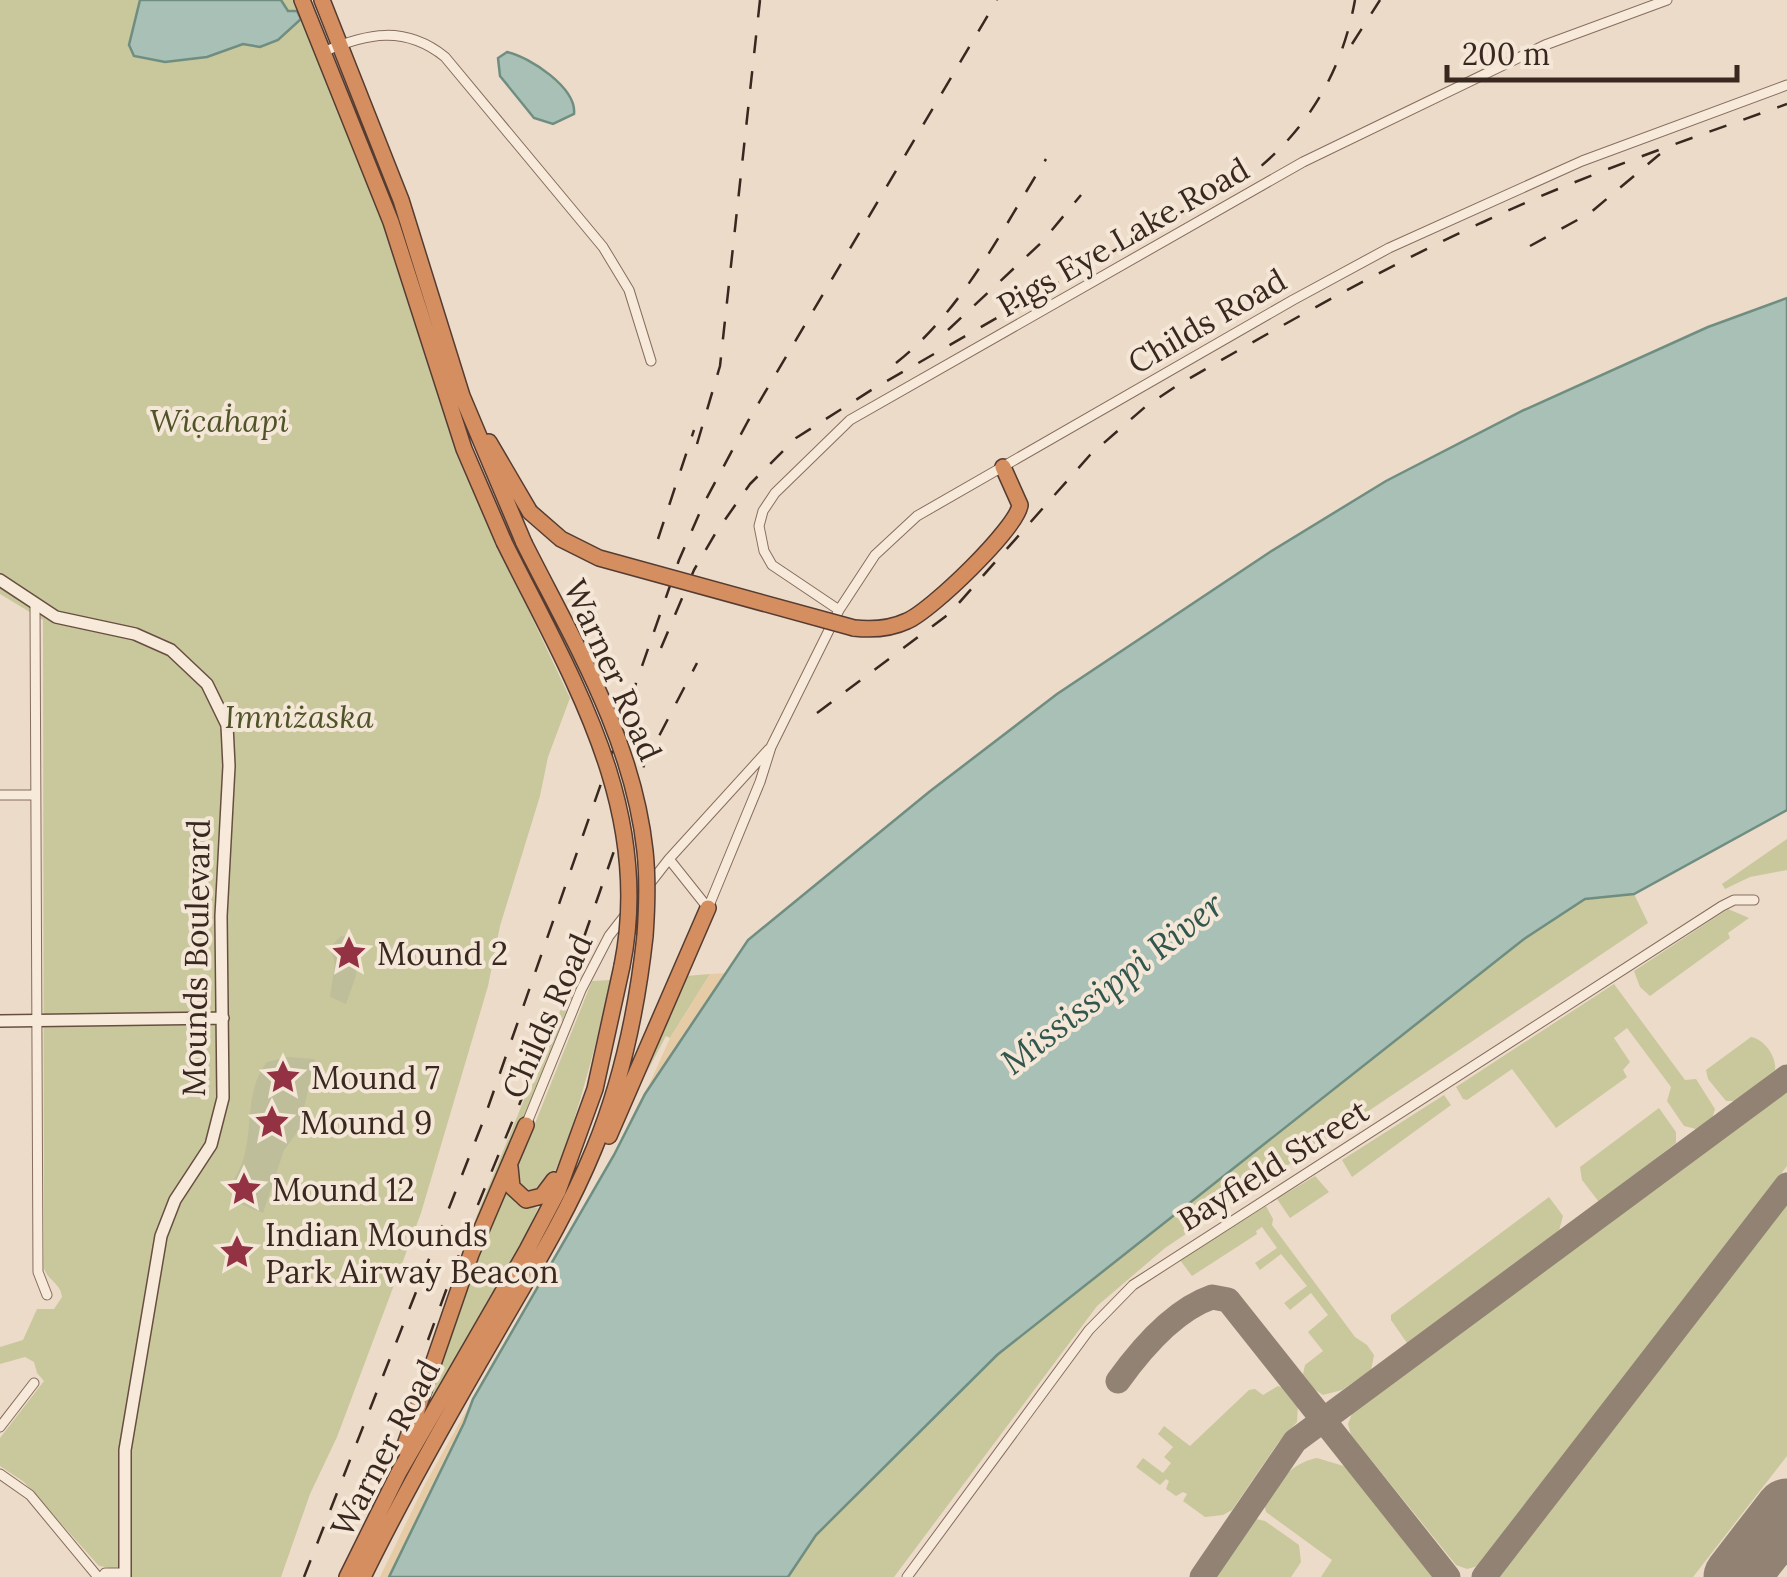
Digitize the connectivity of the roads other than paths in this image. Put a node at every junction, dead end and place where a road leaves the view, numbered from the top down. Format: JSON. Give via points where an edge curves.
{"nodes":[{"id":1,"x":302,"y":0,"type":"edge"},
{"id":2,"x":322,"y":0,"type":"edge"},
{"id":3,"x":1667,"y":0,"type":"edge"},
{"id":4,"x":340,"y":45,"type":"junction"},
{"id":5,"x":323,"y":52,"type":"junction"},
{"id":6,"x":1787,"y":85,"type":"edge"},
{"id":7,"x":651,"y":360,"type":"dead end"},
{"id":8,"x":462,"y":396,"type":"junction"},
{"id":9,"x":1003,"y":467,"type":"junction"},
{"id":10,"x":0,"y":580,"type":"edge"},
{"id":11,"x":36,"y":606,"type":"junction"},
{"id":12,"x":839,"y":610,"type":"junction"},
{"id":13,"x":771,"y":747,"type":"junction"},
{"id":14,"x":0,"y":795,"type":"edge"},
{"id":15,"x":36,"y":795,"type":"junction"},
{"id":16,"x":670,"y":860,"type":"junction"},
{"id":17,"x":1754,"y":900,"type":"dead end"},
{"id":18,"x":708,"y":908,"type":"junction"},
{"id":19,"x":222,"y":1018,"type":"junction"},
{"id":20,"x":0,"y":1020,"type":"edge"},
{"id":21,"x":37,"y":1020,"type":"junction"},
{"id":22,"x":589,"y":1109,"type":"junction"},
{"id":23,"x":526,"y":1124,"type":"junction"},
{"id":24,"x":555,"y":1231,"type":"junction"},
{"id":25,"x":47,"y":1296,"type":"dead end"},
{"id":26,"x":34,"y":1383,"type":"dead end"},
{"id":27,"x":0,"y":1427,"type":"edge"},
{"id":28,"x":0,"y":1474,"type":"edge"},
{"id":29,"x":378,"y":1512,"type":"junction"},
{"id":30,"x":125,"y":1575,"type":"edge"},
{"id":31,"x":100,"y":1577,"type":"edge"},
{"id":32,"x":347,"y":1577,"type":"edge"},
{"id":33,"x":363,"y":1577,"type":"edge"},
{"id":34,"x":908,"y":1577,"type":"edge"}],
"edges":[{"from":1,"to":5,"type":"highway","name":"Warner Road"},
{"from":2,"to":4,"type":"highway","name":"Warner Road"},
{"from":3,"to":12,"type":"street","name":"Pigs Eye Lake Road","via":[[1544,44],[1303,162],[850,420],[775,493],[759,526],[764,551],[779,572]]},
{"from":4,"to":5,"type":"street"},
{"from":4,"to":7,"type":"street","via":[[374,34],[405,35],[445,57],[603,248],[629,290]]},
{"from":4,"to":8,"type":"highway","name":"Warner Road","via":[[402,200]]},
{"from":5,"to":22,"type":"highway","name":"Warner Road","bridge":true,"via":[[392,222],[464,449],[609,764],[628,871],[627,927]]},
{"from":6,"to":9,"type":"street","name":"Childs Road","via":[[1582,161],[1406,240]]},
{"from":8,"to":9,"type":"highway","bridge":true,"via":[[530,512],[560,539],[600,558],[854,628],[911,620],[1010,528],[1020,505]]},
{"from":8,"to":24,"type":"highway","name":"Warner Road","bridge":true,"via":[[626,758],[645,851],[645,936],[635,1009],[594,1150]]},
{"from":9,"to":12,"type":"street","name":"Childs Road","via":[[904,526],[875,555]]},
{"from":10,"to":11,"type":"street","name":"Mounds Boulevard"},
{"from":11,"to":15,"type":"street"},
{"from":11,"to":19,"type":"street","name":"Mounds Boulevard","via":[[171,650],[208,684],[227,725]]},
{"from":12,"to":13,"type":"street","name":"Childs Road"},
{"from":13,"to":16,"type":"street","name":"Childs Road"},
{"from":13,"to":18,"type":"street","name":"Childs Road"},
{"from":14,"to":15,"type":"street"},
{"from":15,"to":21,"type":"street"},
{"from":16,"to":18,"type":"street"},
{"from":16,"to":23,"type":"street","name":"Childs Road","via":[[625,912],[591,968]]},
{"from":17,"to":34,"type":"street","name":"Bayfield Street","via":[[1722,906],[1133,1285],[1089,1330]]},
{"from":18,"to":24,"type":"highway","via":[[616,1122]]},
{"from":19,"to":21,"type":"street"},
{"from":19,"to":30,"type":"street","name":"Mounds Boulevard","via":[[218,1126],[172,1205],[160,1243],[125,1450]]},
{"from":20,"to":21,"type":"street"},
{"from":21,"to":25,"type":"street","via":[[38,1274]]},
{"from":22,"to":23,"type":"highway","via":[[548,1191],[530,1200],[516,1192],[509,1176]]},
{"from":22,"to":29,"type":"highway","name":"Warner Road","via":[[538,1231]]},
{"from":23,"to":29,"type":"highway"},
{"from":24,"to":33,"type":"highway","name":"Warner Road"},
{"from":26,"to":27,"type":"street"},
{"from":28,"to":31,"type":"street","via":[[30,1496]]},
{"from":29,"to":32,"type":"highway","name":"Warner Road"},
{"from":30,"to":31,"type":"street"}]}
